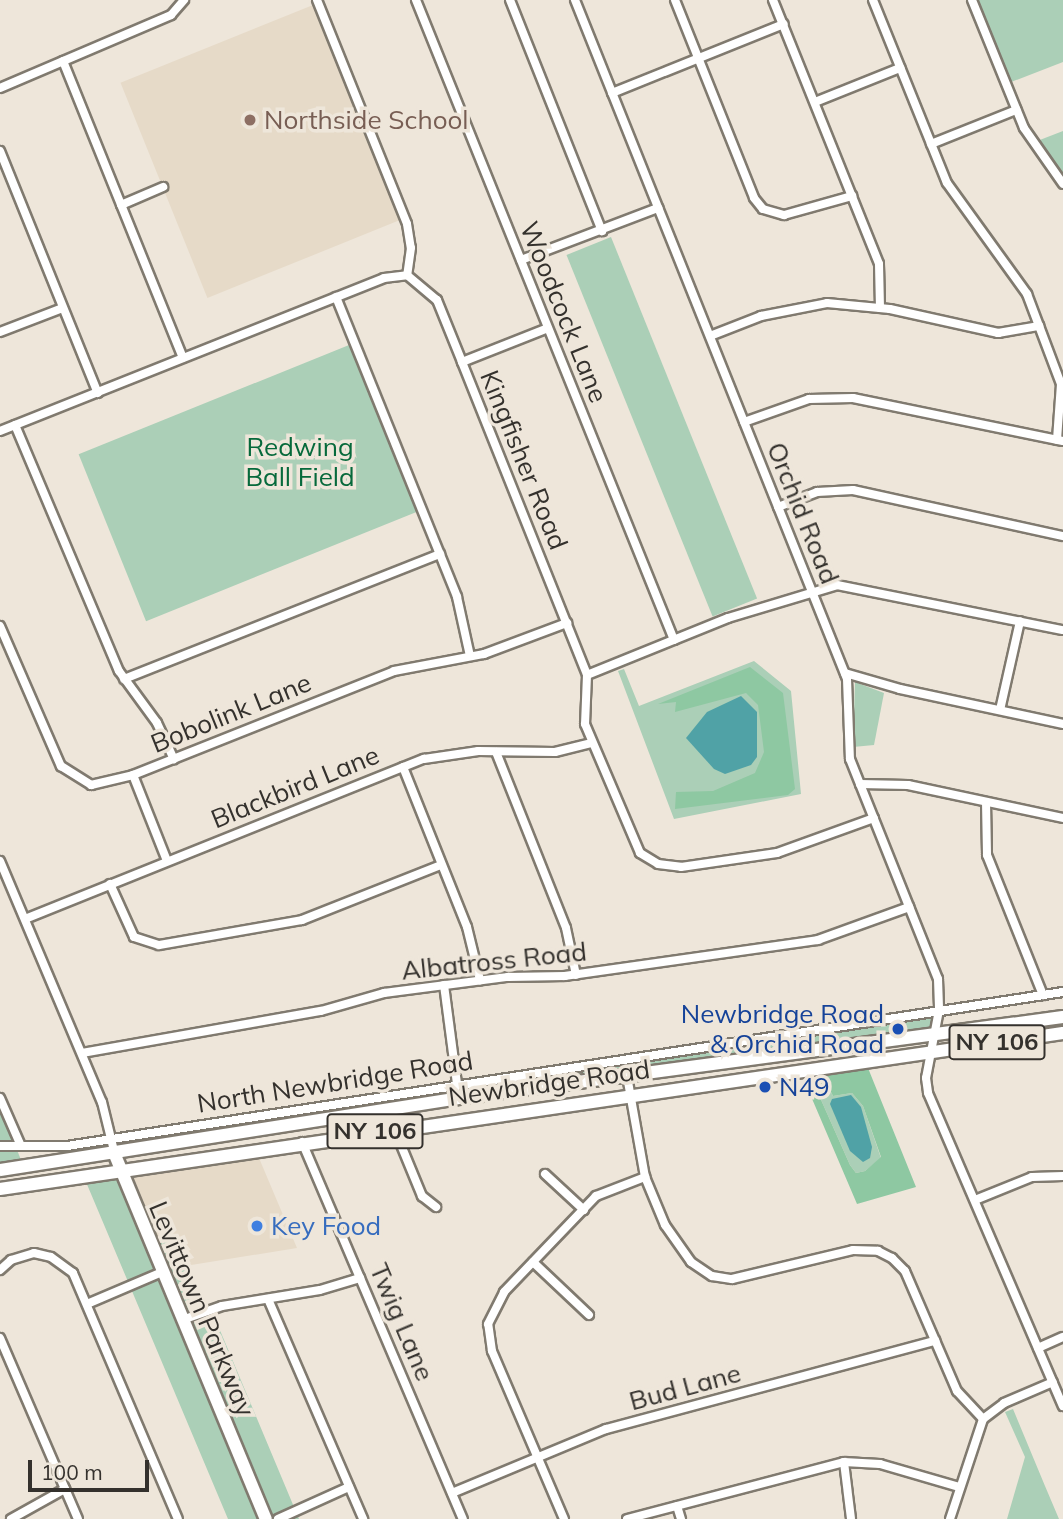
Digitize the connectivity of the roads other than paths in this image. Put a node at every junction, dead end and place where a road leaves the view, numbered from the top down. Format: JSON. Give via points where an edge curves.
{"nodes":[{"id":1,"x":184,"y":0,"type":"edge"},
{"id":2,"x":317,"y":0,"type":"edge"},
{"id":3,"x":416,"y":0,"type":"edge"},
{"id":4,"x":510,"y":0,"type":"edge"},
{"id":5,"x":575,"y":0,"type":"edge"},
{"id":6,"x":675,"y":0,"type":"edge"},
{"id":7,"x":774,"y":0,"type":"edge"},
{"id":8,"x":873,"y":0,"type":"edge"},
{"id":9,"x":972,"y":0,"type":"edge"},
{"id":10,"x":783,"y":24,"type":"junction"},
{"id":11,"x":698,"y":59,"type":"junction"},
{"id":12,"x":64,"y":61,"type":"junction"},
{"id":13,"x":900,"y":68,"type":"junction"},
{"id":14,"x":0,"y":88,"type":"edge"},
{"id":15,"x":612,"y":93,"type":"junction"},
{"id":16,"x":814,"y":102,"type":"junction"},
{"id":17,"x":1016,"y":110,"type":"junction"},
{"id":18,"x":930,"y":144,"type":"junction"},
{"id":19,"x":0,"y":151,"type":"edge"},
{"id":20,"x":1063,"y":184,"type":"edge"},
{"id":21,"x":163,"y":187,"type":"dead end"},
{"id":22,"x":852,"y":196,"type":"junction"},
{"id":23,"x":121,"y":205,"type":"junction"},
{"id":24,"x":658,"y":208,"type":"junction"},
{"id":25,"x":602,"y":230,"type":"junction"},
{"id":26,"x":521,"y":260,"type":"junction"},
{"id":27,"x":407,"y":275,"type":"junction"},
{"id":28,"x":336,"y":297,"type":"junction"},
{"id":29,"x":63,"y":308,"type":"junction"},
{"id":30,"x":880,"y":308,"type":"junction"},
{"id":31,"x":1039,"y":326,"type":"junction"},
{"id":32,"x":548,"y":328,"type":"junction"},
{"id":33,"x":0,"y":332,"type":"edge"},
{"id":34,"x":710,"y":336,"type":"junction"},
{"id":35,"x":183,"y":358,"type":"junction"},
{"id":36,"x":462,"y":362,"type":"junction"},
{"id":37,"x":98,"y":393,"type":"junction"},
{"id":38,"x":744,"y":422,"type":"junction"},
{"id":39,"x":15,"y":425,"type":"junction"},
{"id":40,"x":0,"y":431,"type":"edge"},
{"id":41,"x":1060,"y":441,"type":"edge"},
{"id":42,"x":778,"y":507,"type":"junction"},
{"id":43,"x":1063,"y":536,"type":"edge"},
{"id":44,"x":440,"y":554,"type":"junction"},
{"id":45,"x":812,"y":591,"type":"junction"},
{"id":46,"x":1020,"y":621,"type":"junction"},
{"id":47,"x":567,"y":623,"type":"junction"},
{"id":48,"x":0,"y":626,"type":"edge"},
{"id":49,"x":1063,"y":630,"type":"edge"},
{"id":50,"x":674,"y":640,"type":"junction"},
{"id":51,"x":470,"y":656,"type":"junction"},
{"id":52,"x":845,"y":673,"type":"junction"},
{"id":53,"x":587,"y":675,"type":"junction"},
{"id":54,"x":124,"y":679,"type":"junction"},
{"id":55,"x":1000,"y":710,"type":"junction"},
{"id":56,"x":1063,"y":724,"type":"edge"},
{"id":57,"x":592,"y":743,"type":"junction"},
{"id":58,"x":496,"y":752,"type":"junction"},
{"id":59,"x":174,"y":759,"type":"junction"},
{"id":60,"x":403,"y":767,"type":"junction"},
{"id":61,"x":132,"y":775,"type":"junction"},
{"id":62,"x":860,"y":784,"type":"junction"},
{"id":63,"x":986,"y":802,"type":"junction"},
{"id":64,"x":874,"y":818,"type":"junction"},
{"id":65,"x":1063,"y":818,"type":"edge"},
{"id":66,"x":167,"y":861,"type":"junction"},
{"id":67,"x":1,"y":865,"type":"edge"},
{"id":68,"x":441,"y":865,"type":"junction"},
{"id":69,"x":110,"y":884,"type":"junction"},
{"id":70,"x":909,"y":907,"type":"junction"},
{"id":71,"x":25,"y":919,"type":"junction"},
{"id":72,"x":576,"y":975,"type":"junction"},
{"id":73,"x":480,"y":980,"type":"junction"},
{"id":74,"x":443,"y":985,"type":"junction"},
{"id":75,"x":1063,"y":992,"type":"edge"},
{"id":76,"x":1043,"y":995,"type":"junction"},
{"id":77,"x":939,"y":1010,"type":"junction"},
{"id":78,"x":1063,"y":1017,"type":"edge"},
{"id":79,"x":1063,"y":1033,"type":"edge"},
{"id":80,"x":933,"y":1035,"type":"junction"},
{"id":81,"x":931,"y":1051,"type":"junction"},
{"id":82,"x":82,"y":1053,"type":"junction"},
{"id":83,"x":628,"y":1076,"type":"junction"},
{"id":84,"x":457,"y":1084,"type":"junction"},
{"id":85,"x":630,"y":1094,"type":"junction"},
{"id":86,"x":0,"y":1098,"type":"edge"},
{"id":87,"x":394,"y":1128,"type":"junction"},
{"id":88,"x":112,"y":1139,"type":"junction"},
{"id":89,"x":302,"y":1142,"type":"junction"},
{"id":90,"x":0,"y":1146,"type":"edge"},
{"id":91,"x":21,"y":1146,"type":"junction"},
{"id":92,"x":115,"y":1155,"type":"junction"},
{"id":93,"x":0,"y":1170,"type":"edge"},
{"id":94,"x":120,"y":1173,"type":"junction"},
{"id":95,"x":545,"y":1174,"type":"dead end"},
{"id":96,"x":1063,"y":1176,"type":"edge"},
{"id":97,"x":645,"y":1177,"type":"junction"},
{"id":98,"x":0,"y":1189,"type":"edge"},
{"id":99,"x":975,"y":1200,"type":"junction"},
{"id":100,"x":436,"y":1208,"type":"dead end"},
{"id":101,"x":584,"y":1210,"type":"junction"},
{"id":102,"x":533,"y":1262,"type":"junction"},
{"id":103,"x":0,"y":1270,"type":"edge"},
{"id":104,"x":162,"y":1272,"type":"junction"},
{"id":105,"x":360,"y":1278,"type":"junction"},
{"id":106,"x":268,"y":1299,"type":"junction"},
{"id":107,"x":87,"y":1304,"type":"junction"},
{"id":108,"x":589,"y":1315,"type":"dead end"},
{"id":109,"x":182,"y":1320,"type":"junction"},
{"id":110,"x":1063,"y":1337,"type":"edge"},
{"id":111,"x":0,"y":1338,"type":"edge"},
{"id":112,"x":935,"y":1341,"type":"junction"},
{"id":113,"x":1038,"y":1348,"type":"junction"},
{"id":114,"x":1052,"y":1382,"type":"junction"},
{"id":115,"x":1063,"y":1406,"type":"edge"},
{"id":116,"x":983,"y":1419,"type":"junction"},
{"id":117,"x":537,"y":1457,"type":"junction"},
{"id":118,"x":844,"y":1462,"type":"junction"},
{"id":119,"x":349,"y":1487,"type":"junction"},
{"id":120,"x":959,"y":1487,"type":"junction"},
{"id":121,"x":65,"y":1489,"type":"junction"},
{"id":122,"x":452,"y":1493,"type":"junction"},
{"id":123,"x":677,"y":1506,"type":"junction"},
{"id":124,"x":11,"y":1519,"type":"edge"},
{"id":125,"x":78,"y":1519,"type":"edge"},
{"id":126,"x":178,"y":1519,"type":"edge"},
{"id":127,"x":266,"y":1519,"type":"edge"},
{"id":128,"x":278,"y":1519,"type":"edge"},
{"id":129,"x":363,"y":1519,"type":"edge"},
{"id":130,"x":463,"y":1519,"type":"edge"},
{"id":131,"x":564,"y":1519,"type":"edge"},
{"id":132,"x":627,"y":1519,"type":"edge"},
{"id":133,"x":681,"y":1519,"type":"edge"},
{"id":134,"x":851,"y":1519,"type":"edge"},
{"id":135,"x":950,"y":1519,"type":"edge"}],
"edges":[{"from":1,"to":12,"type":"street","via":[[171,15]]},
{"from":2,"to":27,"type":"street","via":[[407,224],[411,248]]},
{"from":3,"to":26,"type":"street","name":"Woodcock Lane"},
{"from":4,"to":25,"type":"street"},
{"from":5,"to":15,"type":"street","name":"Orchid Road"},
{"from":6,"to":11,"type":"street"},
{"from":7,"to":10,"type":"street"},
{"from":8,"to":13,"type":"street"},
{"from":9,"to":17,"type":"street"},
{"from":10,"to":11,"type":"street"},
{"from":10,"to":16,"type":"street"},
{"from":11,"to":15,"type":"street"},
{"from":11,"to":22,"type":"street","via":[[754,198],[763,209],[784,215]]},
{"from":12,"to":14,"type":"street"},
{"from":12,"to":23,"type":"street"},
{"from":13,"to":16,"type":"street"},
{"from":13,"to":18,"type":"street"},
{"from":15,"to":24,"type":"street","name":"Orchid Road"},
{"from":16,"to":22,"type":"street"},
{"from":17,"to":18,"type":"street"},
{"from":17,"to":20,"type":"street","via":[[1036,150]]},
{"from":18,"to":31,"type":"street","via":[[954,196],[1018,276]]},
{"from":19,"to":29,"type":"street"},
{"from":21,"to":23,"type":"street"},
{"from":22,"to":30,"type":"street","via":[[879,264]]},
{"from":23,"to":35,"type":"street"},
{"from":24,"to":25,"type":"street"},
{"from":24,"to":34,"type":"street","name":"Orchid Road"},
{"from":25,"to":26,"type":"street"},
{"from":26,"to":32,"type":"street","name":"Woodcock Lane"},
{"from":27,"to":28,"type":"street","via":[[384,278]]},
{"from":27,"to":36,"type":"street","name":"Kingfisher Road","via":[[437,300]]},
{"from":28,"to":35,"type":"street"},
{"from":28,"to":44,"type":"street"},
{"from":29,"to":33,"type":"street"},
{"from":29,"to":37,"type":"street"},
{"from":30,"to":31,"type":"street","via":[[998,333]]},
{"from":30,"to":34,"type":"street","via":[[810,305],[761,316]]},
{"from":31,"to":41,"type":"street","via":[[1062,384]]},
{"from":32,"to":36,"type":"street"},
{"from":32,"to":50,"type":"street","name":"Woodcock Lane"},
{"from":34,"to":38,"type":"street","name":"Orchid Road"},
{"from":35,"to":37,"type":"street"},
{"from":36,"to":47,"type":"street","name":"Kingfisher Road"},
{"from":37,"to":39,"type":"street"},
{"from":38,"to":41,"type":"street","via":[[809,399],[853,398]]},
{"from":38,"to":42,"type":"street","name":"Orchid Road"},
{"from":39,"to":40,"type":"street"},
{"from":39,"to":54,"type":"street"},
{"from":42,"to":43,"type":"street","via":[[817,492],[853,490]]},
{"from":42,"to":45,"type":"street","name":"Orchid Road"},
{"from":44,"to":51,"type":"street","via":[[457,597]]},
{"from":44,"to":54,"type":"street"},
{"from":45,"to":46,"type":"street","via":[[859,586]]},
{"from":45,"to":50,"type":"street"},
{"from":45,"to":52,"type":"street","name":"Orchid Road"},
{"from":46,"to":49,"type":"street"},
{"from":46,"to":55,"type":"street"},
{"from":47,"to":51,"type":"street","name":"Bobolink Lane"},
{"from":47,"to":53,"type":"street","name":"Kingfisher Road"},
{"from":48,"to":61,"type":"street","name":"Bobolink Lane","via":[[61,766],[91,785]]},
{"from":50,"to":53,"type":"street"},
{"from":51,"to":59,"type":"street","name":"Bobolink Lane","via":[[394,671]]},
{"from":52,"to":55,"type":"street"},
{"from":52,"to":62,"type":"street","name":"Orchid Road","via":[[850,690],[847,744]]},
{"from":53,"to":57,"type":"street","name":"Kingfisher Road","via":[[584,712]]},
{"from":54,"to":59,"type":"street","via":[[157,723]]},
{"from":55,"to":56,"type":"street"},
{"from":57,"to":58,"type":"street","name":"Blackbird Lane","via":[[555,752]]},
{"from":57,"to":64,"type":"street","name":"Kingfisher Road","via":[[632,842],[657,864],[681,867],[777,853]]},
{"from":58,"to":60,"type":"street","name":"Blackbird Lane","via":[[445,753]]},
{"from":58,"to":72,"type":"street","via":[[566,928]]},
{"from":59,"to":61,"type":"street","name":"Bobolink Lane"},
{"from":60,"to":66,"type":"street","name":"Blackbird Lane"},
{"from":60,"to":68,"type":"street"},
{"from":61,"to":66,"type":"street"},
{"from":62,"to":63,"type":"street","via":[[908,785]]},
{"from":62,"to":64,"type":"street","name":"Orchid Road"},
{"from":63,"to":65,"type":"street"},
{"from":63,"to":76,"type":"street","via":[[987,855]]},
{"from":64,"to":70,"type":"street","name":"Orchid Road"},
{"from":66,"to":69,"type":"street","name":"Blackbird Lane"},
{"from":67,"to":71,"type":"street"},
{"from":68,"to":69,"type":"street","via":[[302,920],[159,945],[134,937]]},
{"from":68,"to":73,"type":"street","via":[[473,945]]},
{"from":69,"to":71,"type":"street","name":"Blackbird Lane"},
{"from":70,"to":72,"type":"street","name":"Albatross Road","via":[[818,940]]},
{"from":70,"to":77,"type":"street","name":"Orchid Road","via":[[938,979]]},
{"from":71,"to":82,"type":"street"},
{"from":72,"to":73,"type":"street","name":"Albatross Road"},
{"from":73,"to":74,"type":"street","name":"Albatross Road"},
{"from":74,"to":82,"type":"street","name":"Albatross Road","via":[[384,993],[321,1012]]},
{"from":74,"to":84,"type":"street"},
{"from":75,"to":76,"type":"street","name":"North Newbridge Road"},
{"from":76,"to":77,"type":"street","name":"North Newbridge Road"},
{"from":77,"to":80,"type":"street","name":"Orchid Road"},
{"from":77,"to":84,"type":"street","name":"North Newbridge Road"},
{"from":78,"to":80,"type":"main road","name":"Newbridge Road","number":"NY 106"},
{"from":79,"to":81,"type":"main road","name":"Newbridge Road","number":"NY 106"},
{"from":80,"to":81,"type":"street","name":"Orchid Road"},
{"from":80,"to":83,"type":"main road","name":"Newbridge Road","number":"NY 106"},
{"from":81,"to":85,"type":"main road","name":"Newbridge Road","number":"NY 106"},
{"from":81,"to":99,"type":"street","name":"Orchid Road","via":[[928,1093]]},
{"from":82,"to":88,"type":"street"},
{"from":83,"to":85,"type":"street"},
{"from":83,"to":92,"type":"main road","name":"Newbridge Road","number":"NY 106"},
{"from":84,"to":88,"type":"street","name":"North Newbridge Road"},
{"from":85,"to":87,"type":"main road","name":"Newbridge Road","number":"NY 106"},
{"from":85,"to":97,"type":"street"},
{"from":86,"to":91,"type":"street"},
{"from":87,"to":89,"type":"main road","name":"Newbridge Road","number":"NY 106"},
{"from":87,"to":100,"type":"street","via":[[422,1196]]},
{"from":88,"to":91,"type":"street","name":"North Newbridge Road"},
{"from":88,"to":92,"type":"street"},
{"from":89,"to":94,"type":"main road","name":"Newbridge Road","number":"NY 106"},
{"from":89,"to":105,"type":"street","name":"Twig Lane"},
{"from":90,"to":91,"type":"street","name":"North Newbridge Road"},
{"from":92,"to":93,"type":"main road","name":"Newbridge Road","number":"NY 106"},
{"from":92,"to":94,"type":"main road","name":"Levittown Parkway"},
{"from":94,"to":98,"type":"main road","name":"Newbridge Road","number":"NY 106"},
{"from":94,"to":104,"type":"main road","name":"Levittown Parkway"},
{"from":95,"to":101,"type":"street"},
{"from":96,"to":99,"type":"street","via":[[1032,1177]]},
{"from":97,"to":101,"type":"street","via":[[603,1190]]},
{"from":97,"to":112,"type":"street","via":[[666,1225],[700,1269],[720,1278],[746,1279],[853,1250],[878,1251],[905,1271]]},
{"from":99,"to":113,"type":"street","name":"Orchid Road"},
{"from":101,"to":102,"type":"street"},
{"from":102,"to":108,"type":"street"},
{"from":102,"to":117,"type":"street","via":[[496,1303],[488,1334]]},
{"from":103,"to":107,"type":"street","via":[[23,1255],[51,1257],[73,1273]]},
{"from":104,"to":107,"type":"street"},
{"from":104,"to":109,"type":"main road","name":"Levittown Parkway"},
{"from":105,"to":106,"type":"street"},
{"from":105,"to":122,"type":"street","name":"Twig Lane"},
{"from":106,"to":109,"type":"street"},
{"from":106,"to":119,"type":"street"},
{"from":107,"to":126,"type":"street"},
{"from":109,"to":127,"type":"main road","name":"Levittown Parkway"},
{"from":110,"to":113,"type":"street"},
{"from":111,"to":121,"type":"street"},
{"from":112,"to":116,"type":"street","via":[[957,1391]]},
{"from":112,"to":117,"type":"street","name":"Bud Lane","via":[[606,1429]]},
{"from":113,"to":114,"type":"street","name":"Orchid Road"},
{"from":114,"to":115,"type":"street","name":"Orchid Road"},
{"from":114,"to":116,"type":"street","via":[[1004,1403]]},
{"from":116,"to":120,"type":"street"},
{"from":117,"to":122,"type":"street","name":"Bud Lane"},
{"from":117,"to":131,"type":"street"},
{"from":118,"to":120,"type":"street","via":[[880,1464]]},
{"from":118,"to":123,"type":"street"},
{"from":118,"to":134,"type":"street"},
{"from":119,"to":128,"type":"street"},
{"from":119,"to":129,"type":"street"},
{"from":120,"to":135,"type":"street"},
{"from":121,"to":124,"type":"street"},
{"from":121,"to":125,"type":"street"},
{"from":122,"to":130,"type":"street","name":"Twig Lane"},
{"from":123,"to":132,"type":"street"},
{"from":123,"to":133,"type":"street"}]}
